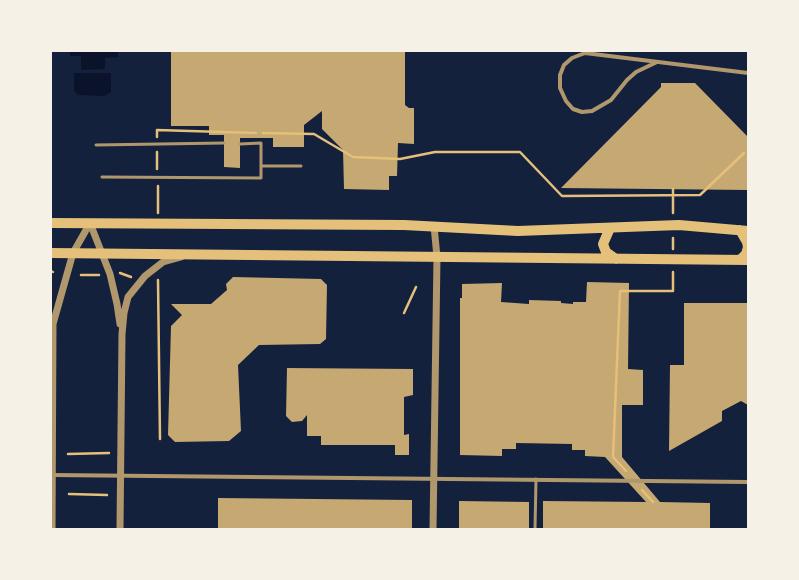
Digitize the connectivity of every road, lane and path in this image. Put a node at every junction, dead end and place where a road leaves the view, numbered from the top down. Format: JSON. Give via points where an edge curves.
{"nodes":[{"id":1,"x":657,"y":62,"type":"junction"},
{"id":2,"x":748,"y":73,"type":"edge"},
{"id":3,"x":157,"y":138,"type":"dead end"},
{"id":4,"x":224,"y":143,"type":"dead end"},
{"id":5,"x":240,"y":144,"type":"dead end"},
{"id":6,"x":96,"y":145,"type":"dead end"},
{"id":7,"x":157,"y":146,"type":"dead end"},
{"id":8,"x":744,"y":154,"type":"dead end"},
{"id":9,"x":261,"y":166,"type":"junction"},
{"id":10,"x":301,"y":166,"type":"dead end"},
{"id":11,"x":157,"y":170,"type":"dead end"},
{"id":12,"x":102,"y":177,"type":"dead end"},
{"id":13,"x":158,"y":185,"type":"dead end"},
{"id":14,"x":673,"y":189,"type":"dead end"},
{"id":15,"x":158,"y":217,"type":"dead end"},
{"id":16,"x":673,"y":220,"type":"dead end"},
{"id":17,"x":51,"y":222,"type":"edge"},
{"id":18,"x":90,"y":223,"type":"junction"},
{"id":19,"x":434,"y":226,"type":"junction"},
{"id":20,"x":610,"y":228,"type":"junction"},
{"id":21,"x":744,"y":231,"type":"edge"},
{"id":22,"x":673,"y":236,"type":"dead end"},
{"id":23,"x":673,"y":252,"type":"dead end"},
{"id":24,"x":51,"y":253,"type":"edge"},
{"id":25,"x":73,"y":253,"type":"junction"},
{"id":26,"x":102,"y":253,"type":"junction"},
{"id":27,"x":188,"y":254,"type":"junction"},
{"id":28,"x":437,"y":257,"type":"junction"},
{"id":29,"x":616,"y":260,"type":"junction"},
{"id":30,"x":744,"y":260,"type":"edge"},
{"id":31,"x":673,"y":268,"type":"dead end"},
{"id":32,"x":81,"y":275,"type":"dead end"},
{"id":33,"x":101,"y":275,"type":"dead end"},
{"id":34,"x":158,"y":280,"type":"dead end"},
{"id":35,"x":416,"y":287,"type":"dead end"},
{"id":36,"x":404,"y":312,"type":"dead end"},
{"id":37,"x":52,"y":322,"type":"edge"},
{"id":38,"x":122,"y":334,"type":"junction"},
{"id":39,"x":160,"y":439,"type":"dead end"},
{"id":40,"x":109,"y":453,"type":"dead end"},
{"id":41,"x":68,"y":454,"type":"dead end"},
{"id":42,"x":613,"y":457,"type":"dead end"},
{"id":43,"x":52,"y":475,"type":"junction"},
{"id":44,"x":121,"y":476,"type":"junction"},
{"id":45,"x":434,"y":479,"type":"junction"},
{"id":46,"x":536,"y":480,"type":"junction"},
{"id":47,"x":748,"y":482,"type":"edge"},
{"id":48,"x":69,"y":494,"type":"dead end"},
{"id":49,"x":107,"y":495,"type":"dead end"},
{"id":50,"x":52,"y":529,"type":"edge"},
{"id":51,"x":120,"y":529,"type":"edge"},
{"id":52,"x":433,"y":529,"type":"edge"},
{"id":53,"x":536,"y":529,"type":"edge"}],
"edges":[{"from":1,"to":1,"type":"street","via":[[585,53],[572,58],[564,65],[560,75],[560,88],[573,109],[582,112],[592,111],[611,100],[636,72]]},
{"from":1,"to":2,"type":"street"},
{"from":3,"to":8,"type":"path","via":[[157,130],[314,134],[353,157],[400,160],[435,152],[520,152],[562,196],[700,195]]},
{"from":4,"to":6,"type":"lane"},
{"from":5,"to":9,"type":"lane","via":[[261,144]]},
{"from":7,"to":11,"type":"path"},
{"from":9,"to":10,"type":"lane"},
{"from":9,"to":12,"type":"lane","via":[[261,178]]},
{"from":13,"to":15,"type":"path"},
{"from":14,"to":16,"type":"path"},
{"from":17,"to":18,"type":"main road"},
{"from":18,"to":19,"type":"main road"},
{"from":18,"to":25,"type":"street"},
{"from":18,"to":26,"type":"street"},
{"from":19,"to":20,"type":"main road","via":[[524,231]]},
{"from":19,"to":28,"type":"street"},
{"from":20,"to":21,"type":"main road","via":[[679,224]]},
{"from":20,"to":29,"type":"main road","via":[[603,244],[606,252]]},
{"from":21,"to":30,"type":"main road","via":[[748,247]]},
{"from":22,"to":23,"type":"path"},
{"from":24,"to":25,"type":"main road"},
{"from":25,"to":26,"type":"main road"},
{"from":25,"to":37,"type":"street"},
{"from":26,"to":27,"type":"main road"},
{"from":26,"to":38,"type":"street","via":[[112,283]]},
{"from":27,"to":28,"type":"main road"},
{"from":27,"to":38,"type":"street","via":[[163,262],[139,283],[128,297]]},
{"from":28,"to":29,"type":"main road"},
{"from":28,"to":45,"type":"street"},
{"from":29,"to":30,"type":"main road"},
{"from":31,"to":42,"type":"path","via":[[673,291],[620,292]]},
{"from":32,"to":33,"type":"path"},
{"from":34,"to":39,"type":"path"},
{"from":35,"to":36,"type":"path"},
{"from":37,"to":43,"type":"street"},
{"from":38,"to":44,"type":"street"},
{"from":40,"to":41,"type":"path"},
{"from":43,"to":44,"type":"street"},
{"from":43,"to":50,"type":"street"},
{"from":44,"to":45,"type":"street"},
{"from":44,"to":51,"type":"street"},
{"from":45,"to":46,"type":"street"},
{"from":45,"to":52,"type":"street"},
{"from":46,"to":47,"type":"street"},
{"from":46,"to":53,"type":"lane"},
{"from":48,"to":49,"type":"path"}]}
